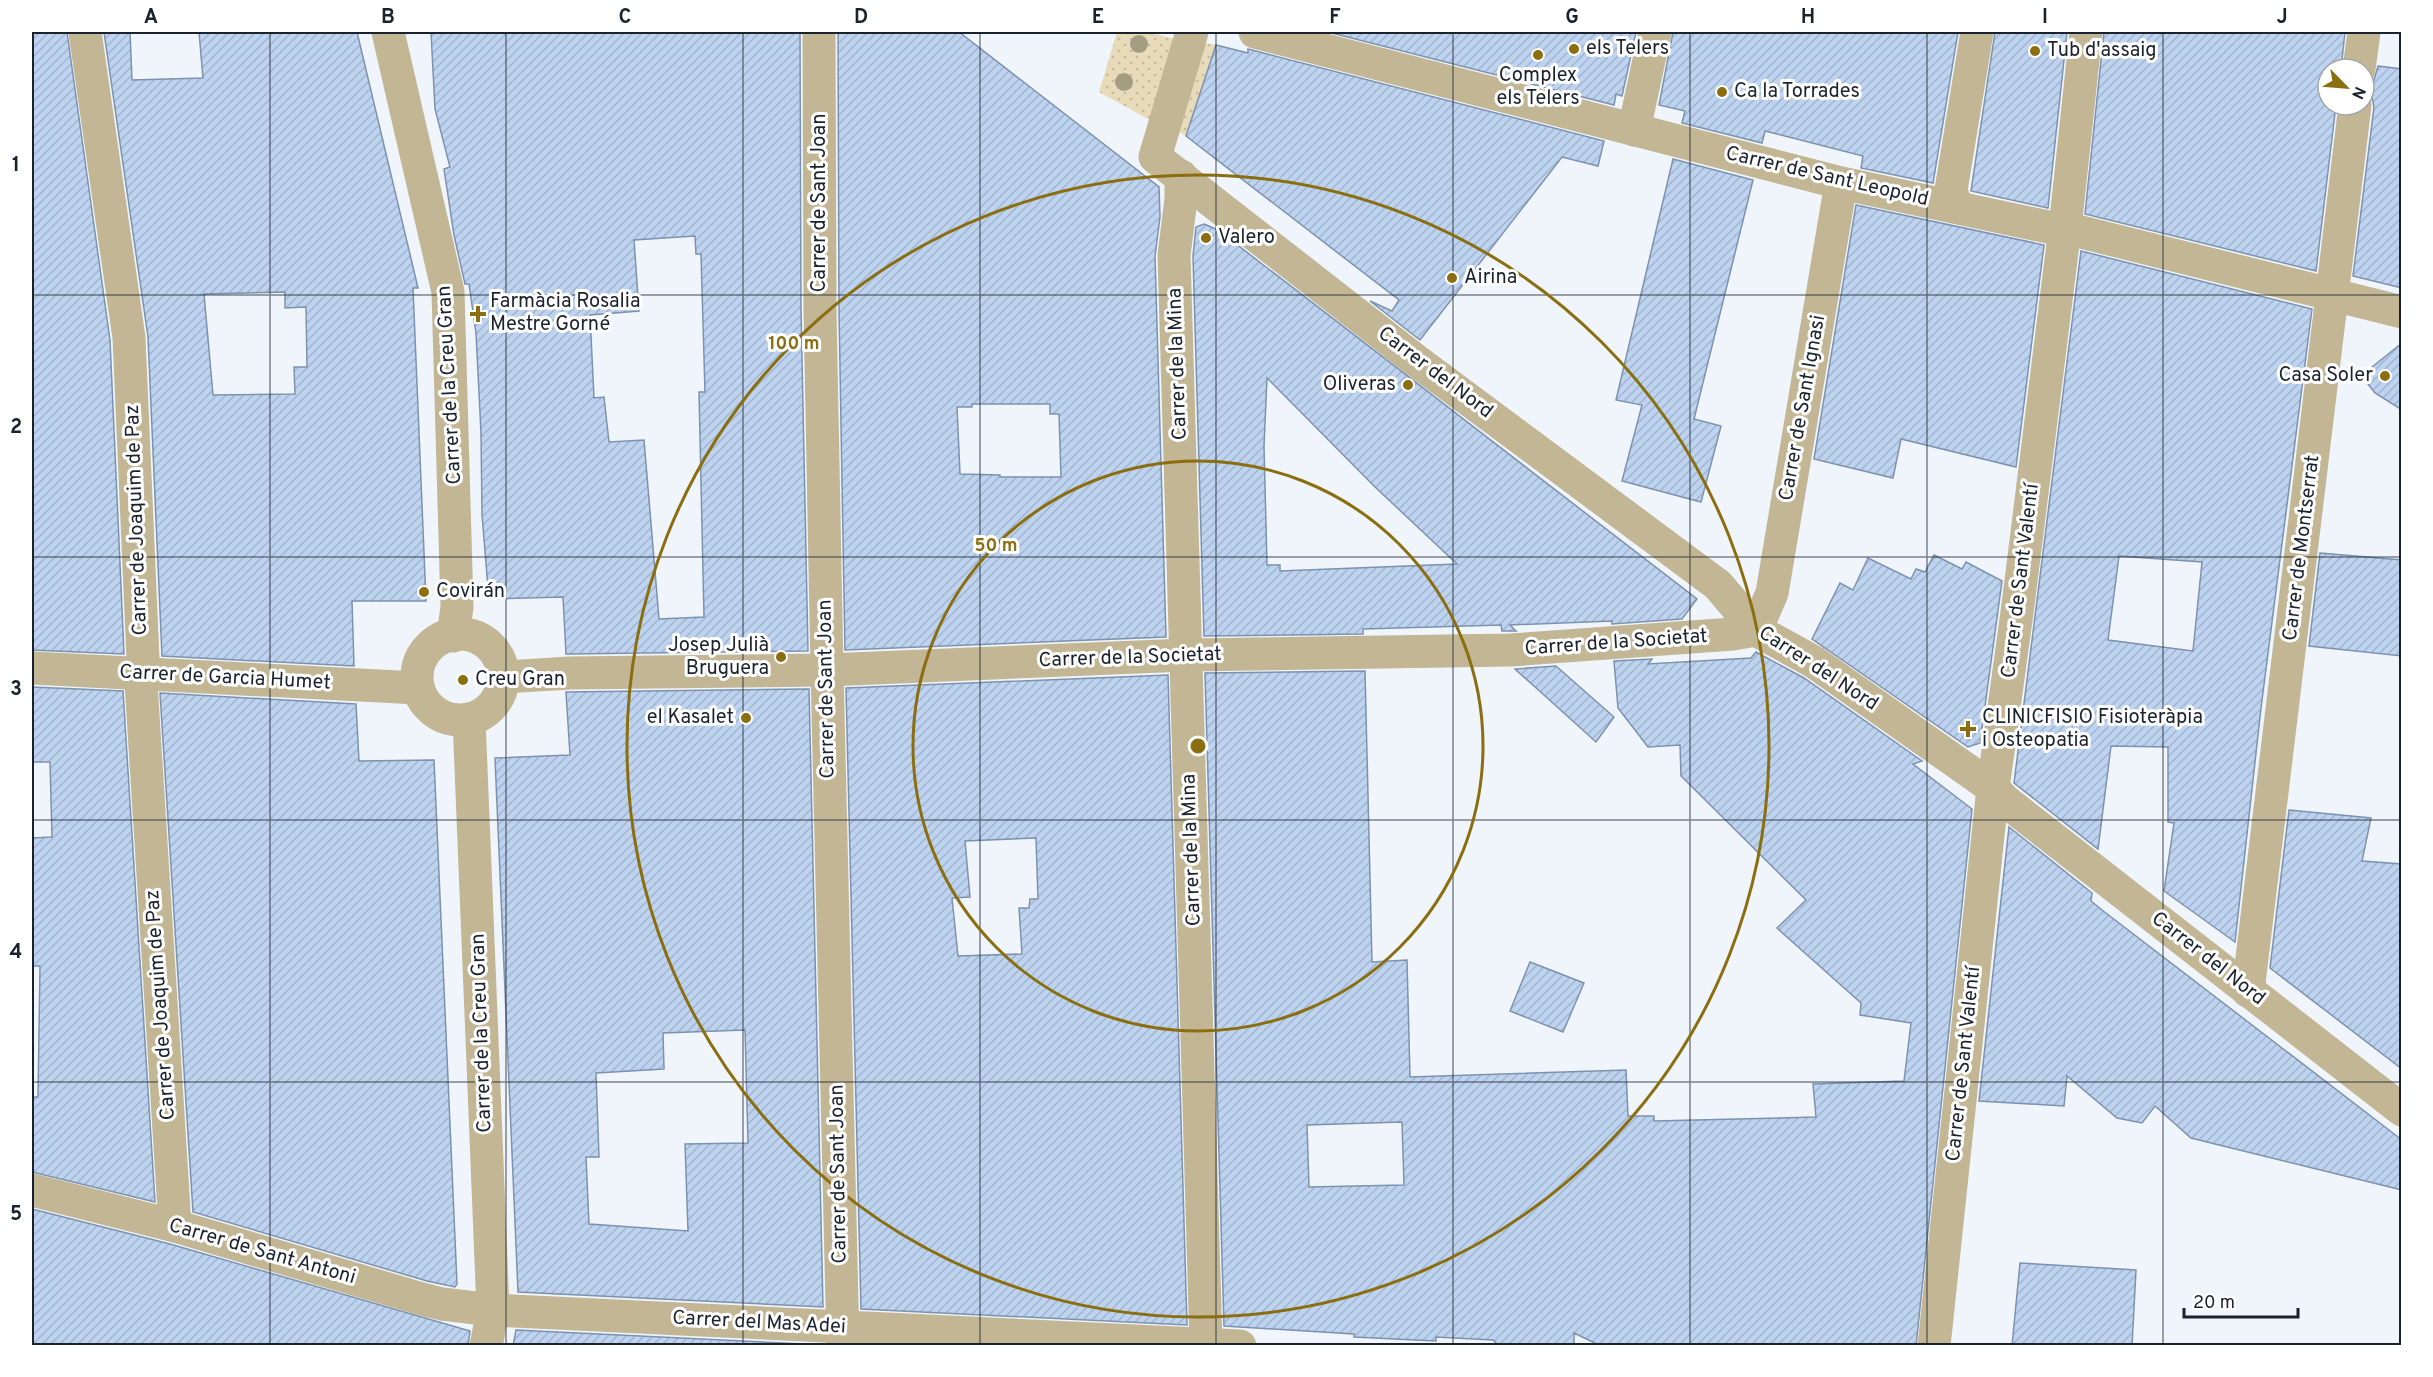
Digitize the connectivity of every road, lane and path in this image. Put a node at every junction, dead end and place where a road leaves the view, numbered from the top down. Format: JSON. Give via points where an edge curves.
{"nodes":[{"id":1,"x":85,"y":32,"type":"edge"},
{"id":2,"x":388,"y":32,"type":"edge"},
{"id":3,"x":819,"y":32,"type":"edge"},
{"id":4,"x":1192,"y":32,"type":"edge"},
{"id":5,"x":1255,"y":32,"type":"edge"},
{"id":6,"x":1655,"y":32,"type":"edge"},
{"id":7,"x":1977,"y":32,"type":"edge"},
{"id":8,"x":2086,"y":32,"type":"edge"},
{"id":9,"x":2364,"y":32,"type":"edge"},
{"id":10,"x":2361,"y":57,"type":"edge"},
{"id":11,"x":2354,"y":117,"type":"edge"},
{"id":12,"x":1634,"y":130,"type":"junction"},
{"id":13,"x":1181,"y":176,"type":"junction"},
{"id":14,"x":1841,"y":183,"type":"junction"},
{"id":15,"x":1956,"y":207,"type":"junction"},
{"id":16,"x":2065,"y":228,"type":"junction"},
{"id":17,"x":2333,"y":294,"type":"junction"},
{"id":18,"x":2402,"y":312,"type":"edge"},
{"id":19,"x":1756,"y":630,"type":"junction"},
{"id":20,"x":453,"y":636,"type":"junction"},
{"id":21,"x":1186,"y":655,"type":"junction"},
{"id":22,"x":32,"y":668,"type":"edge"},
{"id":23,"x":827,"y":670,"type":"junction"},
{"id":24,"x":143,"y":673,"type":"junction"},
{"id":25,"x":503,"y":676,"type":"junction"},
{"id":26,"x":418,"y":688,"type":"junction"},
{"id":27,"x":470,"y":719,"type":"junction"},
{"id":28,"x":1993,"y":788,"type":"junction"},
{"id":29,"x":2248,"y":991,"type":"junction"},
{"id":30,"x":2402,"y":1110,"type":"edge"},
{"id":31,"x":32,"y":1190,"type":"edge"},
{"id":32,"x":175,"y":1226,"type":"junction"},
{"id":33,"x":493,"y":1310,"type":"junction"},
{"id":34,"x":843,"y":1337,"type":"edge"},
{"id":35,"x":1206,"y":1344,"type":"junction"},
{"id":36,"x":486,"y":1346,"type":"edge"},
{"id":37,"x":1240,"y":1346,"type":"edge"},
{"id":38,"x":1934,"y":1346,"type":"edge"}],
"edges":[{"from":1,"to":24,"type":"street","name":"Carrer de Joaquim de Paz","via":[[129,338]]},
{"from":2,"to":20,"type":"street","name":"Carrer de la Creu Gran","via":[[448,292],[457,607]]},
{"from":3,"to":23,"type":"street","name":"Carrer de Sant Joan"},
{"from":4,"to":13,"type":"street","name":"Carrer del Nord","via":[[1155,157]]},
{"from":5,"to":12,"type":"street","name":"Carrer de Sant Leopold"},
{"from":6,"to":12,"type":"street"},
{"from":7,"to":15,"type":"street","via":[[1951,190]]},
{"from":8,"to":16,"type":"street","name":"Carrer de Sant Valentí"},
{"from":9,"to":10,"type":"street"},
{"from":11,"to":17,"type":"street","name":"Carrer de Montserrat"},
{"from":12,"to":14,"type":"street","name":"Carrer de Sant Leopold"},
{"from":13,"to":19,"type":"street","name":"Carrer del Nord","via":[[1418,362],[1718,585]]},
{"from":13,"to":21,"type":"street","name":"Carrer de la Mina","via":[[1174,255]]},
{"from":14,"to":15,"type":"street","name":"Carrer de Sant Leopold"},
{"from":14,"to":19,"type":"street","name":"Carrer de Sant Ignasi","via":[[1772,593]]},
{"from":15,"to":16,"type":"street","name":"Carrer de Sant Leopold"},
{"from":16,"to":17,"type":"street","name":"Carrer de Sant Leopold"},
{"from":16,"to":28,"type":"street","name":"Carrer de Sant Valentí"},
{"from":17,"to":18,"type":"street","name":"Carrer de Sant Leopold"},
{"from":17,"to":29,"type":"street","name":"Carrer de Montserrat"},
{"from":19,"to":21,"type":"street","name":"Carrer de la Societat","via":[[1511,650]]},
{"from":19,"to":28,"type":"street","name":"Carrer del Nord","via":[[1814,662]]},
{"from":20,"to":25,"type":"street","via":[[467,635],[488,644],[499,658]]},
{"from":20,"to":26,"type":"street","via":[[432,645],[424,655],[418,668]]},
{"from":21,"to":23,"type":"street","name":"Carrer de la Societat"},
{"from":21,"to":35,"type":"street","name":"Carrer de la Mina"},
{"from":22,"to":24,"type":"street","name":"Carrer de Garcia Humet"},
{"from":23,"to":25,"type":"street","name":"Carrer de la Societat"},
{"from":23,"to":34,"type":"street","name":"Carrer de Sant Joan"},
{"from":24,"to":26,"type":"street","name":"Carrer de Garcia Humet"},
{"from":24,"to":32,"type":"street","name":"Carrer de Joaquim de Paz"},
{"from":25,"to":27,"type":"street","via":[[496,700],[488,710]]},
{"from":26,"to":27,"type":"street","via":[[431,710],[449,719]]},
{"from":27,"to":33,"type":"street","name":"Carrer de la Creu Gran"},
{"from":28,"to":29,"type":"street","name":"Carrer del Nord"},
{"from":28,"to":38,"type":"street","name":"Carrer de Sant Valentí"},
{"from":29,"to":30,"type":"street","name":"Carrer del Nord"},
{"from":31,"to":32,"type":"street","name":"Carrer de Sant Antoni"},
{"from":32,"to":33,"type":"street","name":"Carrer de Sant Antoni","via":[[422,1299]]},
{"from":33,"to":34,"type":"street","name":"Carrer del Mas Adei"},
{"from":33,"to":36,"type":"street","name":"Carrer de la Creu Gran"},
{"from":34,"to":35,"type":"street","name":"Carrer del Mas Adei"},
{"from":35,"to":37,"type":"street","name":"Carrer del Mas Adei"}]}
